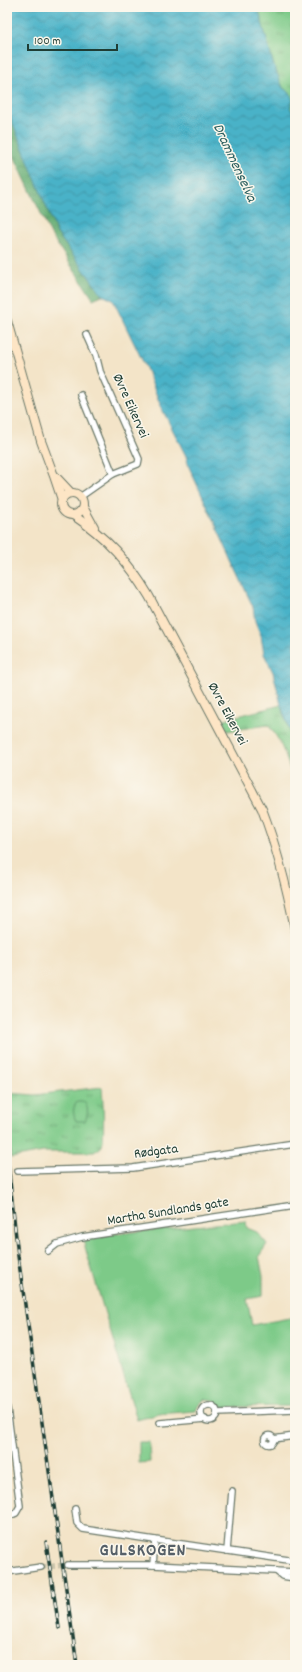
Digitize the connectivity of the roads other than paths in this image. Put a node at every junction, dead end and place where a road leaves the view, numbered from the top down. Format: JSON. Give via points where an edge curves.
{"nodes":[{"id":1,"x":7,"y":321,"type":"edge"},
{"id":2,"x":87,"y":335,"type":"dead end"},
{"id":3,"x":81,"y":395,"type":"dead end"},
{"id":4,"x":113,"y":474,"type":"junction"},
{"id":5,"x":54,"y":476,"type":"junction"},
{"id":6,"x":71,"y":493,"type":"junction"},
{"id":7,"x":80,"y":497,"type":"junction"},
{"id":8,"x":62,"y":500,"type":"junction"},
{"id":9,"x":83,"y":507,"type":"junction"},
{"id":10,"x":73,"y":515,"type":"junction"},
{"id":11,"x":96,"y":531,"type":"junction"},
{"id":12,"x":295,"y":929,"type":"edge"},
{"id":13,"x":295,"y":1144,"type":"edge"},
{"id":14,"x":18,"y":1171,"type":"dead end"},
{"id":15,"x":295,"y":1205,"type":"edge"},
{"id":16,"x":48,"y":1251,"type":"dead end"},
{"id":17,"x":7,"y":1408,"type":"edge"},
{"id":18,"x":295,"y":1410,"type":"edge"},
{"id":19,"x":217,"y":1413,"type":"junction"},
{"id":20,"x":205,"y":1419,"type":"junction"},
{"id":21,"x":160,"y":1423,"type":"dead end"},
{"id":22,"x":295,"y":1436,"type":"edge"},
{"id":23,"x":273,"y":1439,"type":"dead end"},
{"id":24,"x":232,"y":1491,"type":"dead end"},
{"id":25,"x":75,"y":1509,"type":"dead end"},
{"id":26,"x":7,"y":1517,"type":"edge"},
{"id":27,"x":155,"y":1540,"type":"junction"},
{"id":28,"x":227,"y":1551,"type":"junction"},
{"id":29,"x":295,"y":1561,"type":"edge"},
{"id":30,"x":68,"y":1565,"type":"tunnel mouth"},
{"id":31,"x":153,"y":1565,"type":"junction"},
{"id":32,"x":42,"y":1567,"type":"tunnel mouth"},
{"id":33,"x":275,"y":1571,"type":"junction"},
{"id":34,"x":7,"y":1572,"type":"edge"},
{"id":35,"x":295,"y":1572,"type":"edge"},
{"id":36,"x":295,"y":1578,"type":"edge"}],
"edges":[{"from":1,"to":5,"type":"main road","via":[[35,422]]},
{"from":2,"to":4,"type":"street","name":"Øvre Eikervei","via":[[139,459],[138,464]]},
{"from":3,"to":4,"type":"street"},
{"from":4,"to":7,"type":"street","name":"Øvre Eikervei"},
{"from":5,"to":6,"type":"main road"},
{"from":5,"to":8,"type":"main road"},
{"from":6,"to":7,"type":"main road"},
{"from":6,"to":8,"type":"main road","via":[[65,495]]},
{"from":7,"to":9,"type":"main road"},
{"from":8,"to":10,"type":"main road","via":[[64,510]]},
{"from":9,"to":10,"type":"main road"},
{"from":9,"to":11,"type":"main road","name":"Øvre Eikervei"},
{"from":10,"to":11,"type":"main road","name":"Øvre Eikervei"},
{"from":11,"to":12,"type":"main road","name":"Øvre Eikervei","via":[[143,585],[262,809],[282,869]]},
{"from":13,"to":14,"type":"street","name":"Rødgata","via":[[133,1168]]},
{"from":15,"to":16,"type":"street","name":"Martha Sundlands gate","via":[[82,1237],[57,1244]]},
{"from":17,"to":26,"type":"street","via":[[20,1506],[16,1513]]},
{"from":18,"to":19,"type":"street"},
{"from":19,"to":20,"type":"street","via":[[212,1419]]},
{"from":19,"to":20,"type":"street","via":[[214,1406],[206,1405],[202,1411]]},
{"from":20,"to":21,"type":"street"},
{"from":22,"to":23,"type":"street"},
{"from":24,"to":28,"type":"street"},
{"from":25,"to":27,"type":"street","via":[[77,1523],[83,1529]]},
{"from":27,"to":28,"type":"street"},
{"from":27,"to":31,"type":"street"},
{"from":28,"to":29,"type":"street"},
{"from":30,"to":31,"type":"street"},
{"from":31,"to":33,"type":"street"},
{"from":32,"to":34,"type":"street"},
{"from":33,"to":35,"type":"street"},
{"from":33,"to":36,"type":"street","via":[[282,1576]]}]}
